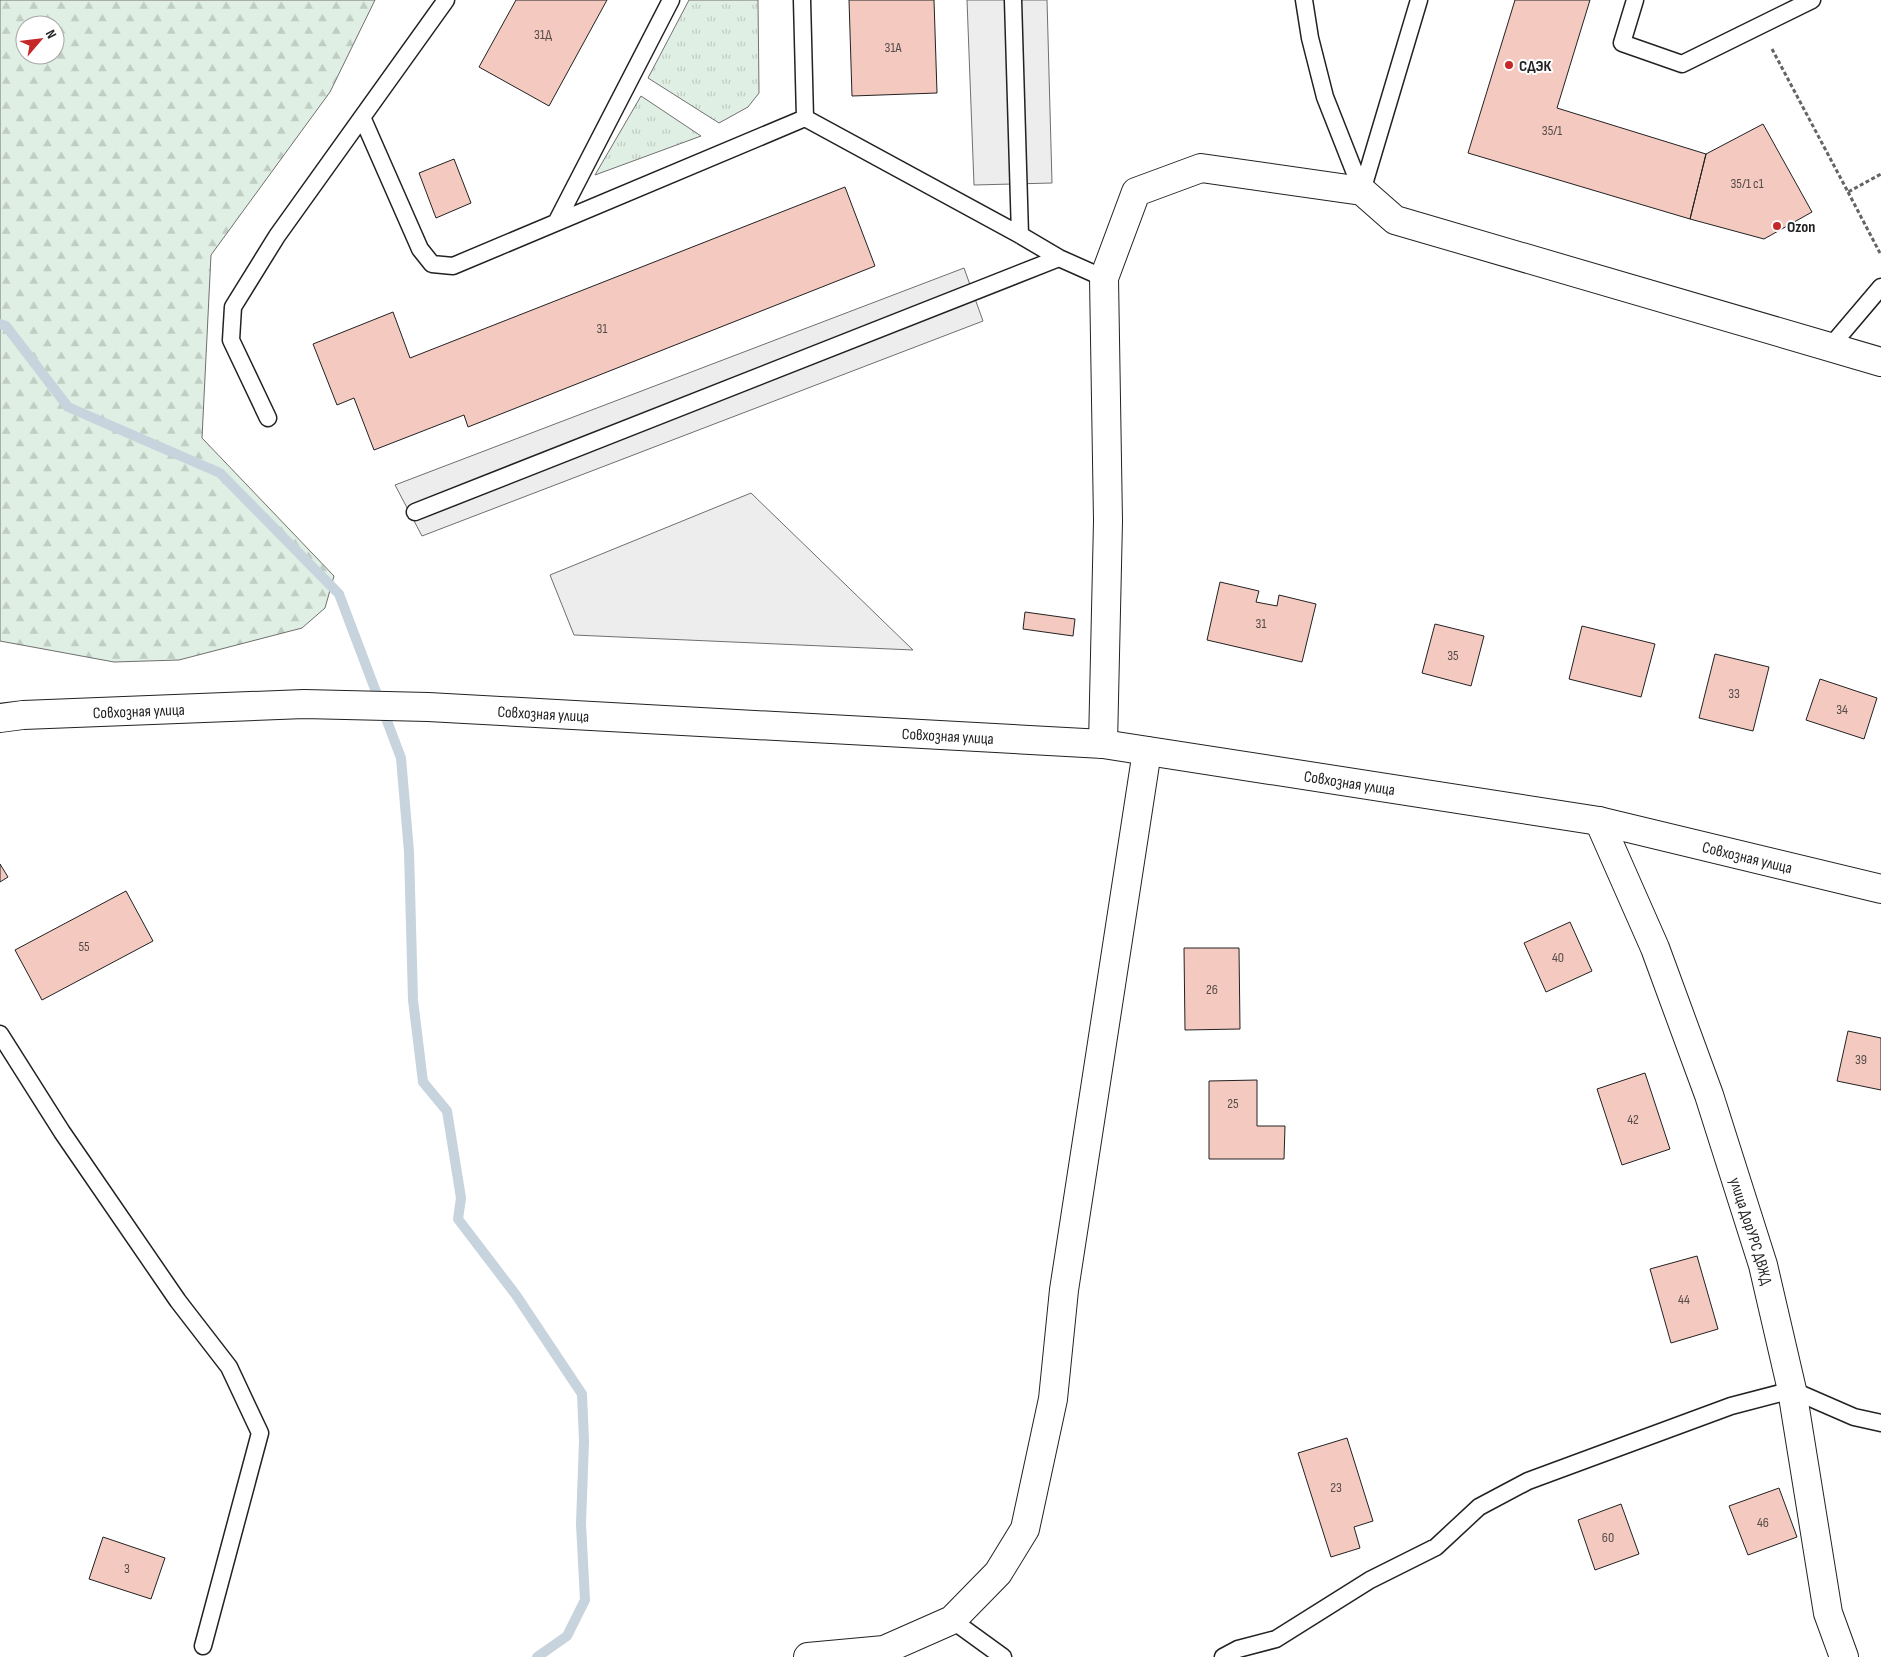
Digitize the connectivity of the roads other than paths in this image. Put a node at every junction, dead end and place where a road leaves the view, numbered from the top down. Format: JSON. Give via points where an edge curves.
{"nodes":[{"id":1,"x":446,"y":0,"type":"edge"},
{"id":2,"x":671,"y":0,"type":"edge"},
{"id":3,"x":802,"y":0,"type":"edge"},
{"id":4,"x":1013,"y":0,"type":"edge"},
{"id":5,"x":1304,"y":0,"type":"edge"},
{"id":6,"x":1419,"y":0,"type":"edge"},
{"id":7,"x":1635,"y":0,"type":"edge"},
{"id":8,"x":1812,"y":0,"type":"edge"},
{"id":9,"x":362,"y":117,"type":"junction"},
{"id":10,"x":805,"y":118,"type":"junction"},
{"id":11,"x":1362,"y":191,"type":"junction"},
{"id":12,"x":557,"y":221,"type":"junction"},
{"id":13,"x":1020,"y":235,"type":"junction"},
{"id":14,"x":1059,"y":258,"type":"junction"},
{"id":15,"x":1104,"y":278,"type":"junction"},
{"id":16,"x":1881,"y":287,"type":"edge"},
{"id":17,"x":1830,"y":347,"type":"junction"},
{"id":18,"x":1881,"y":362,"type":"edge"},
{"id":19,"x":268,"y":418,"type":"dead end"},
{"id":20,"x":416,"y":512,"type":"dead end"},
{"id":21,"x":0,"y":718,"type":"edge"},
{"id":22,"x":1102,"y":744,"type":"junction"},
{"id":23,"x":1147,"y":751,"type":"junction"},
{"id":24,"x":1599,"y":821,"type":"junction"},
{"id":25,"x":1881,"y":888,"type":"edge"},
{"id":26,"x":0,"y":1034,"type":"edge"},
{"id":27,"x":1792,"y":1390,"type":"junction"},
{"id":28,"x":1881,"y":1423,"type":"edge"},
{"id":29,"x":952,"y":1620,"type":"junction"},
{"id":30,"x":203,"y":1646,"type":"dead end"},
{"id":31,"x":808,"y":1657,"type":"edge"},
{"id":32,"x":1002,"y":1657,"type":"edge"},
{"id":33,"x":1223,"y":1657,"type":"edge"},
{"id":34,"x":1844,"y":1657,"type":"edge"}],
"edges":[{"from":1,"to":9,"type":"lane"},
{"from":2,"to":12,"type":"lane"},
{"from":3,"to":10,"type":"lane"},
{"from":4,"to":13,"type":"lane"},
{"from":5,"to":11,"type":"lane","via":[[1325,96]]},
{"from":6,"to":11,"type":"lane"},
{"from":7,"to":8,"type":"lane","via":[[1622,43],[1682,64]]},
{"from":9,"to":12,"type":"lane","via":[[420,249],[432,264],[453,266]]},
{"from":9,"to":19,"type":"lane","via":[[277,236],[233,307],[232,340]]},
{"from":10,"to":12,"type":"lane"},
{"from":10,"to":13,"type":"lane"},
{"from":11,"to":15,"type":"street","via":[[1201,168],[1136,192]]},
{"from":11,"to":17,"type":"street","via":[[1395,220]]},
{"from":13,"to":14,"type":"lane"},
{"from":14,"to":15,"type":"lane"},
{"from":14,"to":20,"type":"lane"},
{"from":15,"to":22,"type":"street","via":[[1108,521]]},
{"from":16,"to":17,"type":"lane"},
{"from":17,"to":18,"type":"street"},
{"from":21,"to":22,"type":"street","name":"Совхозная улица","via":[[304,704],[428,707]]},
{"from":22,"to":23,"type":"street","name":"Совхозная улица"},
{"from":23,"to":24,"type":"street","name":"Совхозная улица"},
{"from":23,"to":29,"type":"street","via":[[1064,1290],[1052,1399],[1025,1529],[998,1573]]},
{"from":24,"to":25,"type":"street","name":"Совхозная улица"},
{"from":24,"to":27,"type":"street","name":"улица ДорУРС ДВЖД","via":[[1655,948],[1709,1095],[1763,1265]]},
{"from":26,"to":30,"type":"lane","via":[[62,1132],[167,1285],[230,1367],[260,1433]]},
{"from":27,"to":28,"type":"lane","via":[[1854,1417]]},
{"from":27,"to":33,"type":"lane","via":[[1731,1406],[1528,1481],[1479,1507],[1436,1547],[1370,1580],[1276,1639],[1238,1648]]},
{"from":27,"to":34,"type":"street","name":"улица ДорУРС ДВЖД","via":[[1828,1613]]},
{"from":29,"to":31,"type":"street","via":[[884,1650]]},
{"from":29,"to":32,"type":"lane"}]}
